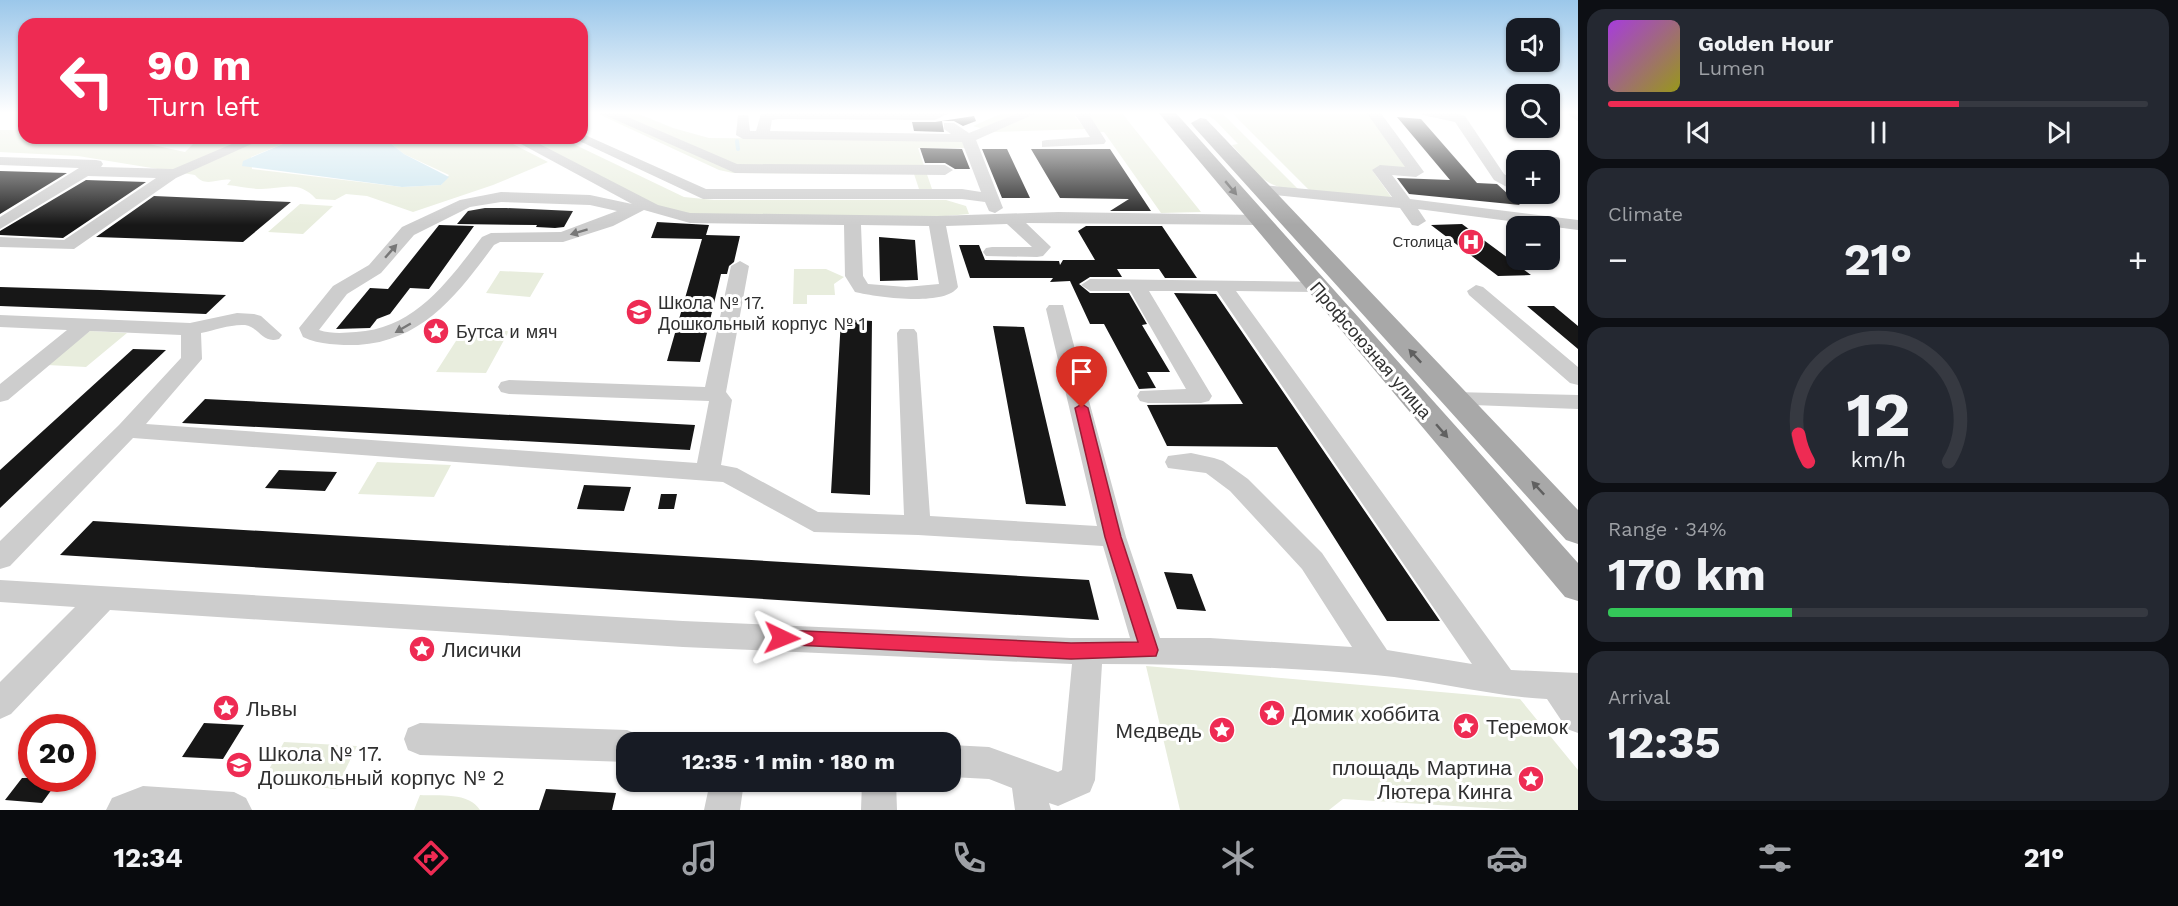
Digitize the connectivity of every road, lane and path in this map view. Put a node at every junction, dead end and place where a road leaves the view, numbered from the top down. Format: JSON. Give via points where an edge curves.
{"nodes":[{"id":1,"x":229,"y":150,"type":"edge"},
{"id":2,"x":538,"y":150,"type":"edge"},
{"id":3,"x":606,"y":150,"type":"edge"},
{"id":4,"x":693,"y":150,"type":"edge"},
{"id":5,"x":972,"y":150,"type":"edge"},
{"id":6,"x":1199,"y":150,"type":"edge"},
{"id":7,"x":1206,"y":150,"type":"edge"},
{"id":8,"x":1215,"y":150,"type":"edge"},
{"id":9,"x":1225,"y":150,"type":"edge"},
{"id":10,"x":1401,"y":150,"type":"edge"},
{"id":11,"x":1481,"y":150,"type":"edge"},
{"id":12,"x":1202,"y":153,"type":"junction"},
{"id":13,"x":1228,"y":153,"type":"junction"},
{"id":14,"x":0,"y":161,"type":"edge"},
{"id":15,"x":945,"y":170,"type":"dead end"},
{"id":16,"x":86,"y":171,"type":"junction"},
{"id":17,"x":171,"y":174,"type":"junction"},
{"id":18,"x":1506,"y":181,"type":"edge"},
{"id":19,"x":1262,"y":190,"type":"junction"},
{"id":20,"x":989,"y":198,"type":"junction"},
{"id":21,"x":1406,"y":203,"type":"junction"},
{"id":22,"x":1535,"y":204,"type":"edge"},
{"id":23,"x":638,"y":207,"type":"junction"},
{"id":24,"x":1525,"y":216,"type":"edge"},
{"id":25,"x":1549,"y":216,"type":"edge"},
{"id":26,"x":1006,"y":218,"type":"junction"},
{"id":27,"x":852,"y":220,"type":"junction"},
{"id":28,"x":1258,"y":220,"type":"junction"},
{"id":29,"x":937,"y":221,"type":"junction"},
{"id":30,"x":1418,"y":221,"type":"dead end"},
{"id":31,"x":1560,"y":221,"type":"edge"},
{"id":32,"x":0,"y":224,"type":"edge"},
{"id":33,"x":1578,"y":225,"type":"edge"},
{"id":34,"x":0,"y":242,"type":"edge"},
{"id":35,"x":992,"y":252,"type":"dead end"},
{"id":36,"x":740,"y":266,"type":"dead end"},
{"id":37,"x":1090,"y":285,"type":"dead end"},
{"id":38,"x":1137,"y":285,"type":"junction"},
{"id":39,"x":1222,"y":285,"type":"junction"},
{"id":40,"x":1315,"y":286,"type":"junction"},
{"id":41,"x":1476,"y":291,"type":"dead end"},
{"id":42,"x":1056,"y":309,"type":"dead end"},
{"id":43,"x":0,"y":321,"type":"edge"},
{"id":44,"x":86,"y":324,"type":"junction"},
{"id":45,"x":190,"y":329,"type":"junction"},
{"id":46,"x":907,"y":333,"type":"dead end"},
{"id":47,"x":272,"y":335,"type":"dead end"},
{"id":48,"x":1578,"y":378,"type":"edge"},
{"id":49,"x":509,"y":387,"type":"dead end"},
{"id":50,"x":715,"y":394,"type":"junction"},
{"id":51,"x":0,"y":395,"type":"edge"},
{"id":52,"x":1148,"y":396,"type":"dead end"},
{"id":53,"x":1454,"y":399,"type":"junction"},
{"id":54,"x":1578,"y":402,"type":"edge"},
{"id":55,"x":127,"y":430,"type":"junction"},
{"id":56,"x":1177,"y":462,"type":"dead end"},
{"id":57,"x":707,"y":472,"type":"junction"},
{"id":58,"x":918,"y":525,"type":"junction"},
{"id":59,"x":1578,"y":531,"type":"edge"},
{"id":60,"x":1113,"y":537,"type":"junction"},
{"id":61,"x":0,"y":558,"type":"edge"},
{"id":62,"x":1578,"y":587,"type":"edge"},
{"id":63,"x":0,"y":591,"type":"edge"},
{"id":64,"x":104,"y":597,"type":"junction"},
{"id":65,"x":1149,"y":650,"type":"junction"},
{"id":66,"x":1088,"y":651,"type":"junction"},
{"id":67,"x":1378,"y":662,"type":"junction"},
{"id":68,"x":1503,"y":683,"type":"junction"},
{"id":69,"x":1567,"y":687,"type":"edge"},
{"id":70,"x":0,"y":704,"type":"edge"},
{"id":71,"x":1578,"y":718,"type":"edge"},
{"id":72,"x":420,"y":739,"type":"dead end"},
{"id":73,"x":616,"y":746,"type":"edge"},
{"id":74,"x":961,"y":762,"type":"edge"},
{"id":75,"x":725,"y":792,"type":"edge"},
{"id":76,"x":879,"y":792,"type":"edge"},
{"id":77,"x":1030,"y":794,"type":"edge"},
{"id":78,"x":124,"y":810,"type":"edge"},
{"id":79,"x":234,"y":810,"type":"edge"},
{"id":80,"x":722,"y":810,"type":"edge"},
{"id":81,"x":879,"y":810,"type":"edge"}],
"edges":[{"from":1,"to":17,"type":"street"},
{"from":2,"to":23,"type":"street"},
{"from":3,"to":20,"type":"street","via":[[703,194],[962,194]]},
{"from":4,"to":15,"type":"street","via":[[735,168]]},
{"from":5,"to":20,"type":"street"},
{"from":6,"to":12,"type":"main road","name":"Профсоюзная улица"},
{"from":7,"to":12,"type":"street"},
{"from":8,"to":13,"type":"street"},
{"from":9,"to":13,"type":"main road","name":"Профсоюзная улица"},
{"from":10,"to":21,"type":"street","via":[[1416,171],[1380,170]]},
{"from":11,"to":18,"type":"street"},
{"from":12,"to":28,"type":"main road","name":"Профсоюзная улица","one_way":true},
{"from":13,"to":19,"type":"main road","name":"Профсоюзная улица"},
{"from":14,"to":16,"type":"street","via":[[96,164]]},
{"from":16,"to":17,"type":"street"},
{"from":16,"to":32,"type":"street"},
{"from":17,"to":34,"type":"street","via":[[68,245]]},
{"from":19,"to":21,"type":"street"},
{"from":53,"to":19,"type":"main road","name":"Профсоюзная улица","one_way":true},
{"from":20,"to":26,"type":"street"},
{"from":21,"to":24,"type":"street"},
{"from":21,"to":30,"type":"street"},
{"from":22,"to":25,"type":"street"},
{"from":23,"to":23,"type":"street","one_way":true,"via":[[563,237],[506,237],[488,241],[441,303],[390,335],[361,340],[320,338],[310,333],[309,328],[340,290],[375,269],[408,231],[466,203],[501,196],[590,200]]},
{"from":23,"to":27,"type":"street","via":[[690,218]]},
{"from":26,"to":28,"type":"street"},
{"from":26,"to":29,"type":"street"},
{"from":26,"to":35,"type":"street","via":[[1042,247],[1037,252]]},
{"from":27,"to":29,"type":"street"},
{"from":27,"to":29,"type":"street","via":[[854,276],[862,288],[920,292],[949,287]]},
{"from":28,"to":40,"type":"main road","name":"Профсоюзная улица"},
{"from":31,"to":33,"type":"street"},
{"from":36,"to":50,"type":"street"},
{"from":37,"to":38,"type":"street"},
{"from":38,"to":39,"type":"street"},
{"from":38,"to":52,"type":"street","via":[[1201,396]]},
{"from":39,"to":40,"type":"street"},
{"from":39,"to":68,"type":"street"},
{"from":40,"to":62,"type":"main road","name":"Профсоюзная улица","one_way":true},
{"from":41,"to":48,"type":"street"},
{"from":42,"to":60,"type":"street"},
{"from":43,"to":44,"type":"street"},
{"from":44,"to":45,"type":"street"},
{"from":44,"to":51,"type":"street"},
{"from":45,"to":47,"type":"street","via":[[237,319],[254,320]]},
{"from":45,"to":55,"type":"street","via":[[194,341],[191,358]]},
{"from":46,"to":58,"type":"street"},
{"from":49,"to":50,"type":"street"},
{"from":50,"to":57,"type":"street","via":[[721,400]]},
{"from":53,"to":54,"type":"street"},
{"from":59,"to":53,"type":"main road","name":"Профсоюзная улица","one_way":true},
{"from":55,"to":57,"type":"street"},
{"from":55,"to":61,"type":"street"},
{"from":56,"to":67,"type":"street","via":[[1191,461],[1214,468],[1239,485],[1312,561]]},
{"from":57,"to":58,"type":"street","via":[[728,474],[814,522]]},
{"from":58,"to":60,"type":"street"},
{"from":60,"to":65,"type":"street"},
{"from":63,"to":64,"type":"street"},
{"from":64,"to":66,"type":"street","via":[[683,634]]},
{"from":64,"to":70,"type":"street"},
{"from":65,"to":66,"type":"street"},
{"from":65,"to":67,"type":"street"},
{"from":66,"to":77,"type":"street","via":[[1078,780],[1058,789]]},
{"from":67,"to":68,"type":"street"},
{"from":68,"to":69,"type":"street"},
{"from":69,"to":71,"type":"street"},
{"from":72,"to":73,"type":"street"},
{"from":74,"to":77,"type":"street","via":[[989,763]]},
{"from":75,"to":80,"type":"street"},
{"from":76,"to":81,"type":"street"},
{"from":78,"to":79,"type":"street","via":[[143,804]]}]}
